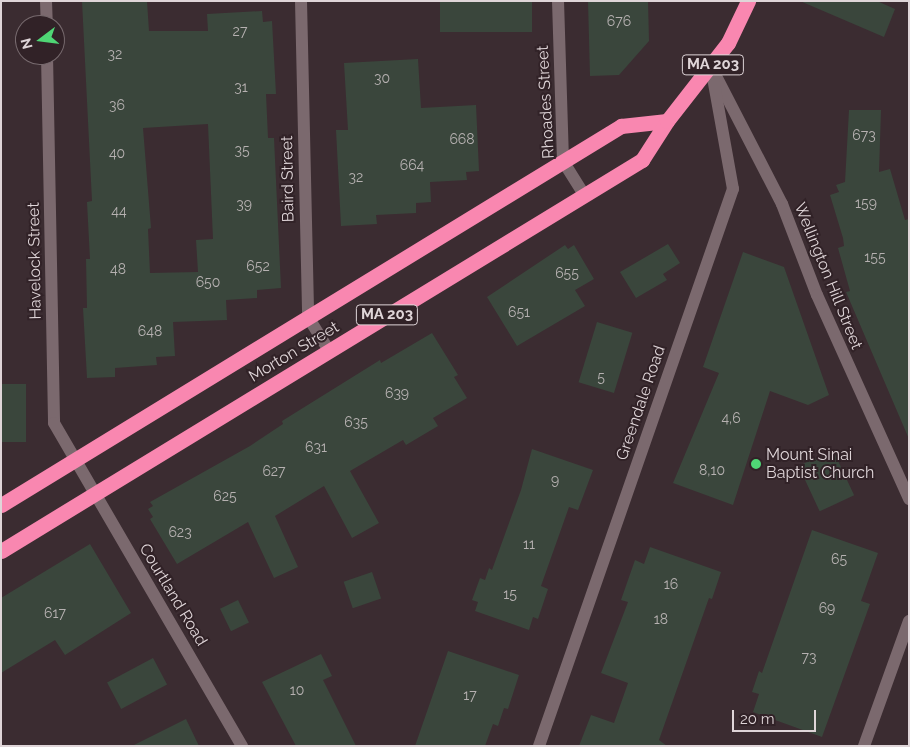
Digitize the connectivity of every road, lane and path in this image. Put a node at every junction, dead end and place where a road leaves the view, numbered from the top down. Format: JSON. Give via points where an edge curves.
{"nodes":[{"id":1,"x":46,"y":1,"type":"edge"},
{"id":2,"x":301,"y":1,"type":"edge"},
{"id":3,"x":558,"y":1,"type":"edge"},
{"id":4,"x":748,"y":1,"type":"edge"},
{"id":5,"x":47,"y":15,"type":"edge"},
{"id":6,"x":47,"y":65,"type":"edge"},
{"id":7,"x":712,"y":67,"type":"junction"},
{"id":8,"x":667,"y":121,"type":"junction"},
{"id":9,"x":563,"y":161,"type":"junction"},
{"id":10,"x":584,"y":195,"type":"junction"},
{"id":11,"x":308,"y":317,"type":"junction"},
{"id":12,"x":329,"y":351,"type":"junction"},
{"id":13,"x":74,"y":461,"type":"junction"},
{"id":14,"x":93,"y":495,"type":"junction"},
{"id":15,"x":909,"y":499,"type":"edge"},
{"id":16,"x":1,"y":505,"type":"edge"},
{"id":17,"x":1,"y":551,"type":"edge"},
{"id":18,"x":909,"y":621,"type":"edge"},
{"id":19,"x":242,"y":746,"type":"edge"},
{"id":20,"x":539,"y":746,"type":"edge"},
{"id":21,"x":864,"y":746,"type":"edge"}],
"edges":[{"from":1,"to":5,"type":"street"},
{"from":2,"to":11,"type":"street","name":"Baird Street"},
{"from":3,"to":9,"type":"street","name":"Rhoades Street"},
{"from":4,"to":7,"type":"highway","name":"Morton Street","number":"MA 203","via":[[732,36]]},
{"from":6,"to":13,"type":"street","name":"Havelock Street","via":[[54,423]]},
{"from":7,"to":8,"type":"highway","name":"Morton Street","number":"MA 203"},
{"from":7,"to":15,"type":"street","name":"Wellington Hill Street","via":[[782,204],[824,313]]},
{"from":7,"to":20,"type":"street","name":"Greendale Road","via":[[733,189]]},
{"from":8,"to":9,"type":"highway","name":"Morton Street","number":"MA 203","via":[[621,126]]},
{"from":8,"to":10,"type":"highway","name":"Morton Street","number":"MA 203","via":[[642,160]]},
{"from":9,"to":10,"type":"street","name":"Rhoades Street"},
{"from":9,"to":11,"type":"highway","name":"Morton Street","number":"MA 203"},
{"from":10,"to":12,"type":"highway","name":"Morton Street","number":"MA 203"},
{"from":11,"to":12,"type":"street"},
{"from":11,"to":13,"type":"highway","name":"Morton Street","number":"MA 203"},
{"from":12,"to":14,"type":"highway","name":"Morton Street","number":"MA 203"},
{"from":13,"to":14,"type":"street","name":"Courtland Road"},
{"from":13,"to":16,"type":"highway","name":"Morton Street","number":"MA 203"},
{"from":14,"to":17,"type":"highway","name":"Morton Street","number":"MA 203"},
{"from":14,"to":19,"type":"street","name":"Courtland Road"},
{"from":18,"to":21,"type":"street"}]}
